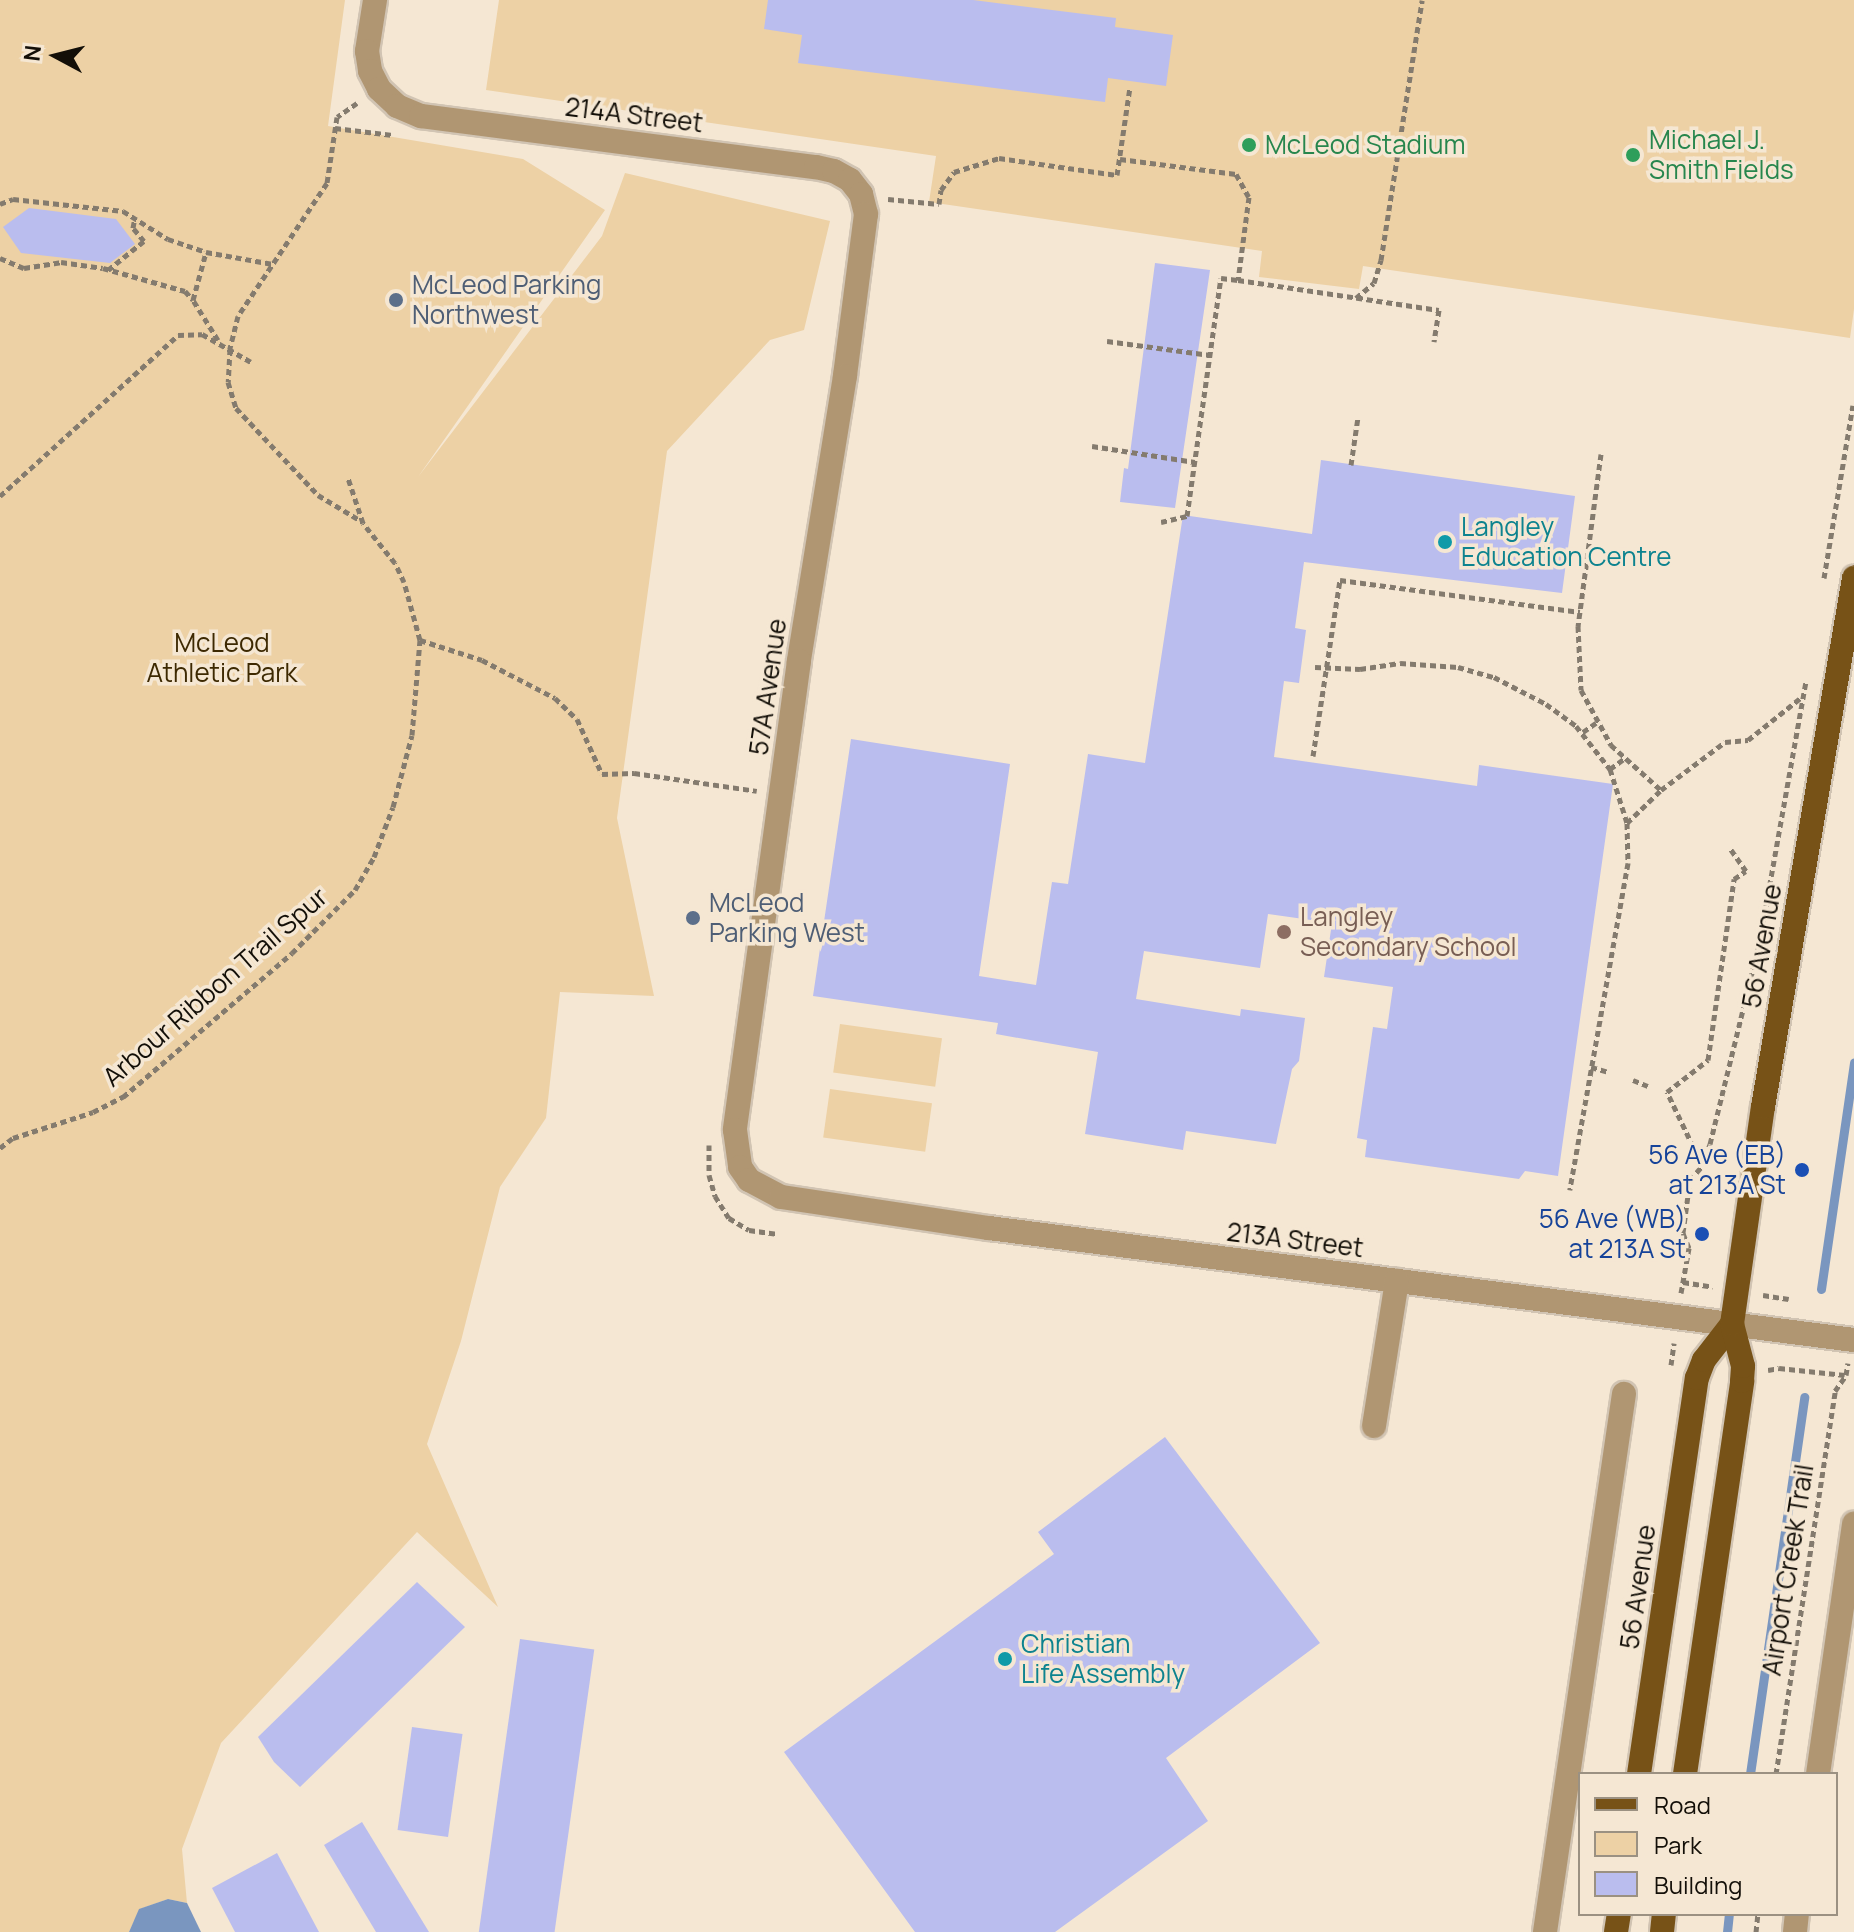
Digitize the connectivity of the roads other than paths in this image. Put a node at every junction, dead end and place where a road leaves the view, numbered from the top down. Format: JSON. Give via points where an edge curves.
{"nodes":[{"id":1,"x":375,"y":0,"type":"edge"},
{"id":2,"x":866,"y":214,"type":"joint"},
{"id":3,"x":1854,"y":578,"type":"edge"},
{"id":4,"x":740,"y":1167,"type":"joint"},
{"id":5,"x":1397,"y":1281,"type":"junction"},
{"id":6,"x":1732,"y":1324,"type":"junction"},
{"id":7,"x":1854,"y":1340,"type":"edge"},
{"id":8,"x":1624,"y":1394,"type":"dead end"},
{"id":9,"x":1374,"y":1426,"type":"dead end"},
{"id":10,"x":1854,"y":1524,"type":"edge"},
{"id":11,"x":1639,"y":1772,"type":"edge"},
{"id":12,"x":1685,"y":1772,"type":"edge"},
{"id":13,"x":1818,"y":1772,"type":"edge"},
{"id":14,"x":1545,"y":1932,"type":"edge"}],
"edges":[{"from":1,"to":2,"type":"street","name":"214A Street","via":[[367,51],[370,71],[397,106],[421,116],[834,171],[861,194]]},
{"from":2,"to":4,"type":"street","name":"57A Avenue","via":[[737,1114]]},
{"from":3,"to":6,"type":"main road","name":"56 Avenue","via":[[1763,1107]]},
{"from":4,"to":5,"type":"street","name":"213A Street","via":[[749,1180],[781,1197]]},
{"from":5,"to":6,"type":"street","name":"213A Street"},
{"from":5,"to":9,"type":"street"},
{"from":6,"to":7,"type":"street","name":"213A Street"},
{"from":6,"to":11,"type":"main road","name":"56 Avenue","via":[[1697,1378]]},
{"from":6,"to":12,"type":"main road","name":"56 Avenue","via":[[1742,1381]]},
{"from":8,"to":14,"type":"street"},
{"from":10,"to":13,"type":"street"}]}
